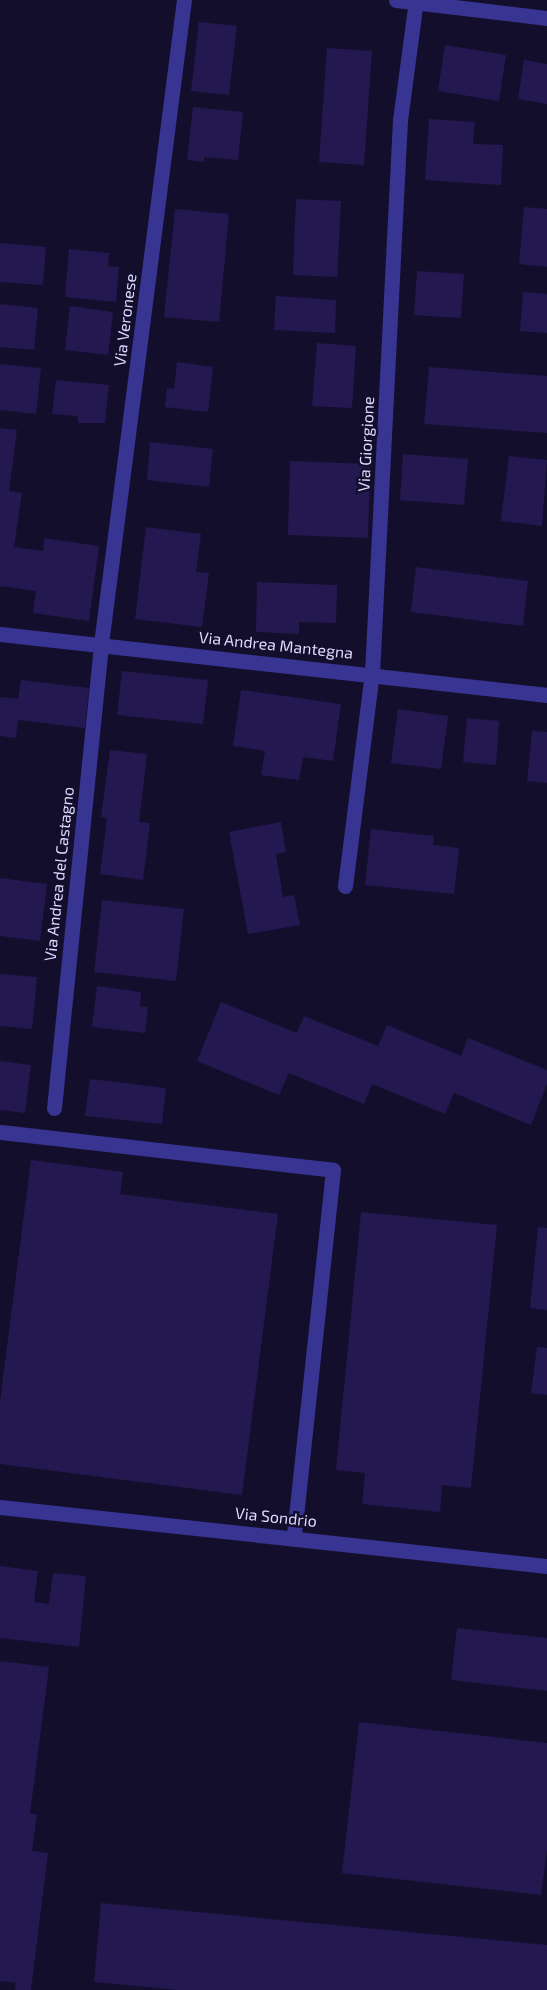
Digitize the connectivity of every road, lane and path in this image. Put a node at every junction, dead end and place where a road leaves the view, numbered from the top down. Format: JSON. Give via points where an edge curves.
{"nodes":[{"id":1,"x":184,"y":0,"type":"edge"},
{"id":2,"x":396,"y":0,"type":"edge"},
{"id":3,"x":416,"y":1,"type":"edge"},
{"id":4,"x":547,"y":18,"type":"edge"},
{"id":5,"x":0,"y":634,"type":"edge"},
{"id":6,"x":101,"y":644,"type":"junction"},
{"id":7,"x":372,"y":674,"type":"junction"},
{"id":8,"x":547,"y":695,"type":"edge"},
{"id":9,"x":345,"y":886,"type":"dead end"},
{"id":10,"x":54,"y":1108,"type":"dead end"},
{"id":11,"x":1,"y":1132,"type":"edge"},
{"id":12,"x":0,"y":1507,"type":"edge"},
{"id":13,"x":294,"y":1536,"type":"junction"},
{"id":14,"x":547,"y":1566,"type":"edge"}],
"edges":[{"from":1,"to":6,"type":"street","name":"Via Veronese"},
{"from":2,"to":3,"type":"street"},
{"from":3,"to":4,"type":"street"},
{"from":3,"to":7,"type":"street","name":"Via Giorgione","via":[[400,120]]},
{"from":5,"to":6,"type":"street","name":"Via Andrea Mantegna"},
{"from":6,"to":7,"type":"street","name":"Via Andrea Mantegna"},
{"from":6,"to":10,"type":"street","name":"Via Andrea del Castagno"},
{"from":7,"to":8,"type":"street","name":"Via Andrea Mantegna"},
{"from":7,"to":9,"type":"street","name":"Via Giorgione"},
{"from":11,"to":13,"type":"street","via":[[333,1170]]},
{"from":12,"to":13,"type":"street","name":"Via Sondrio"},
{"from":13,"to":14,"type":"street","name":"Via Sondrio"}]}
